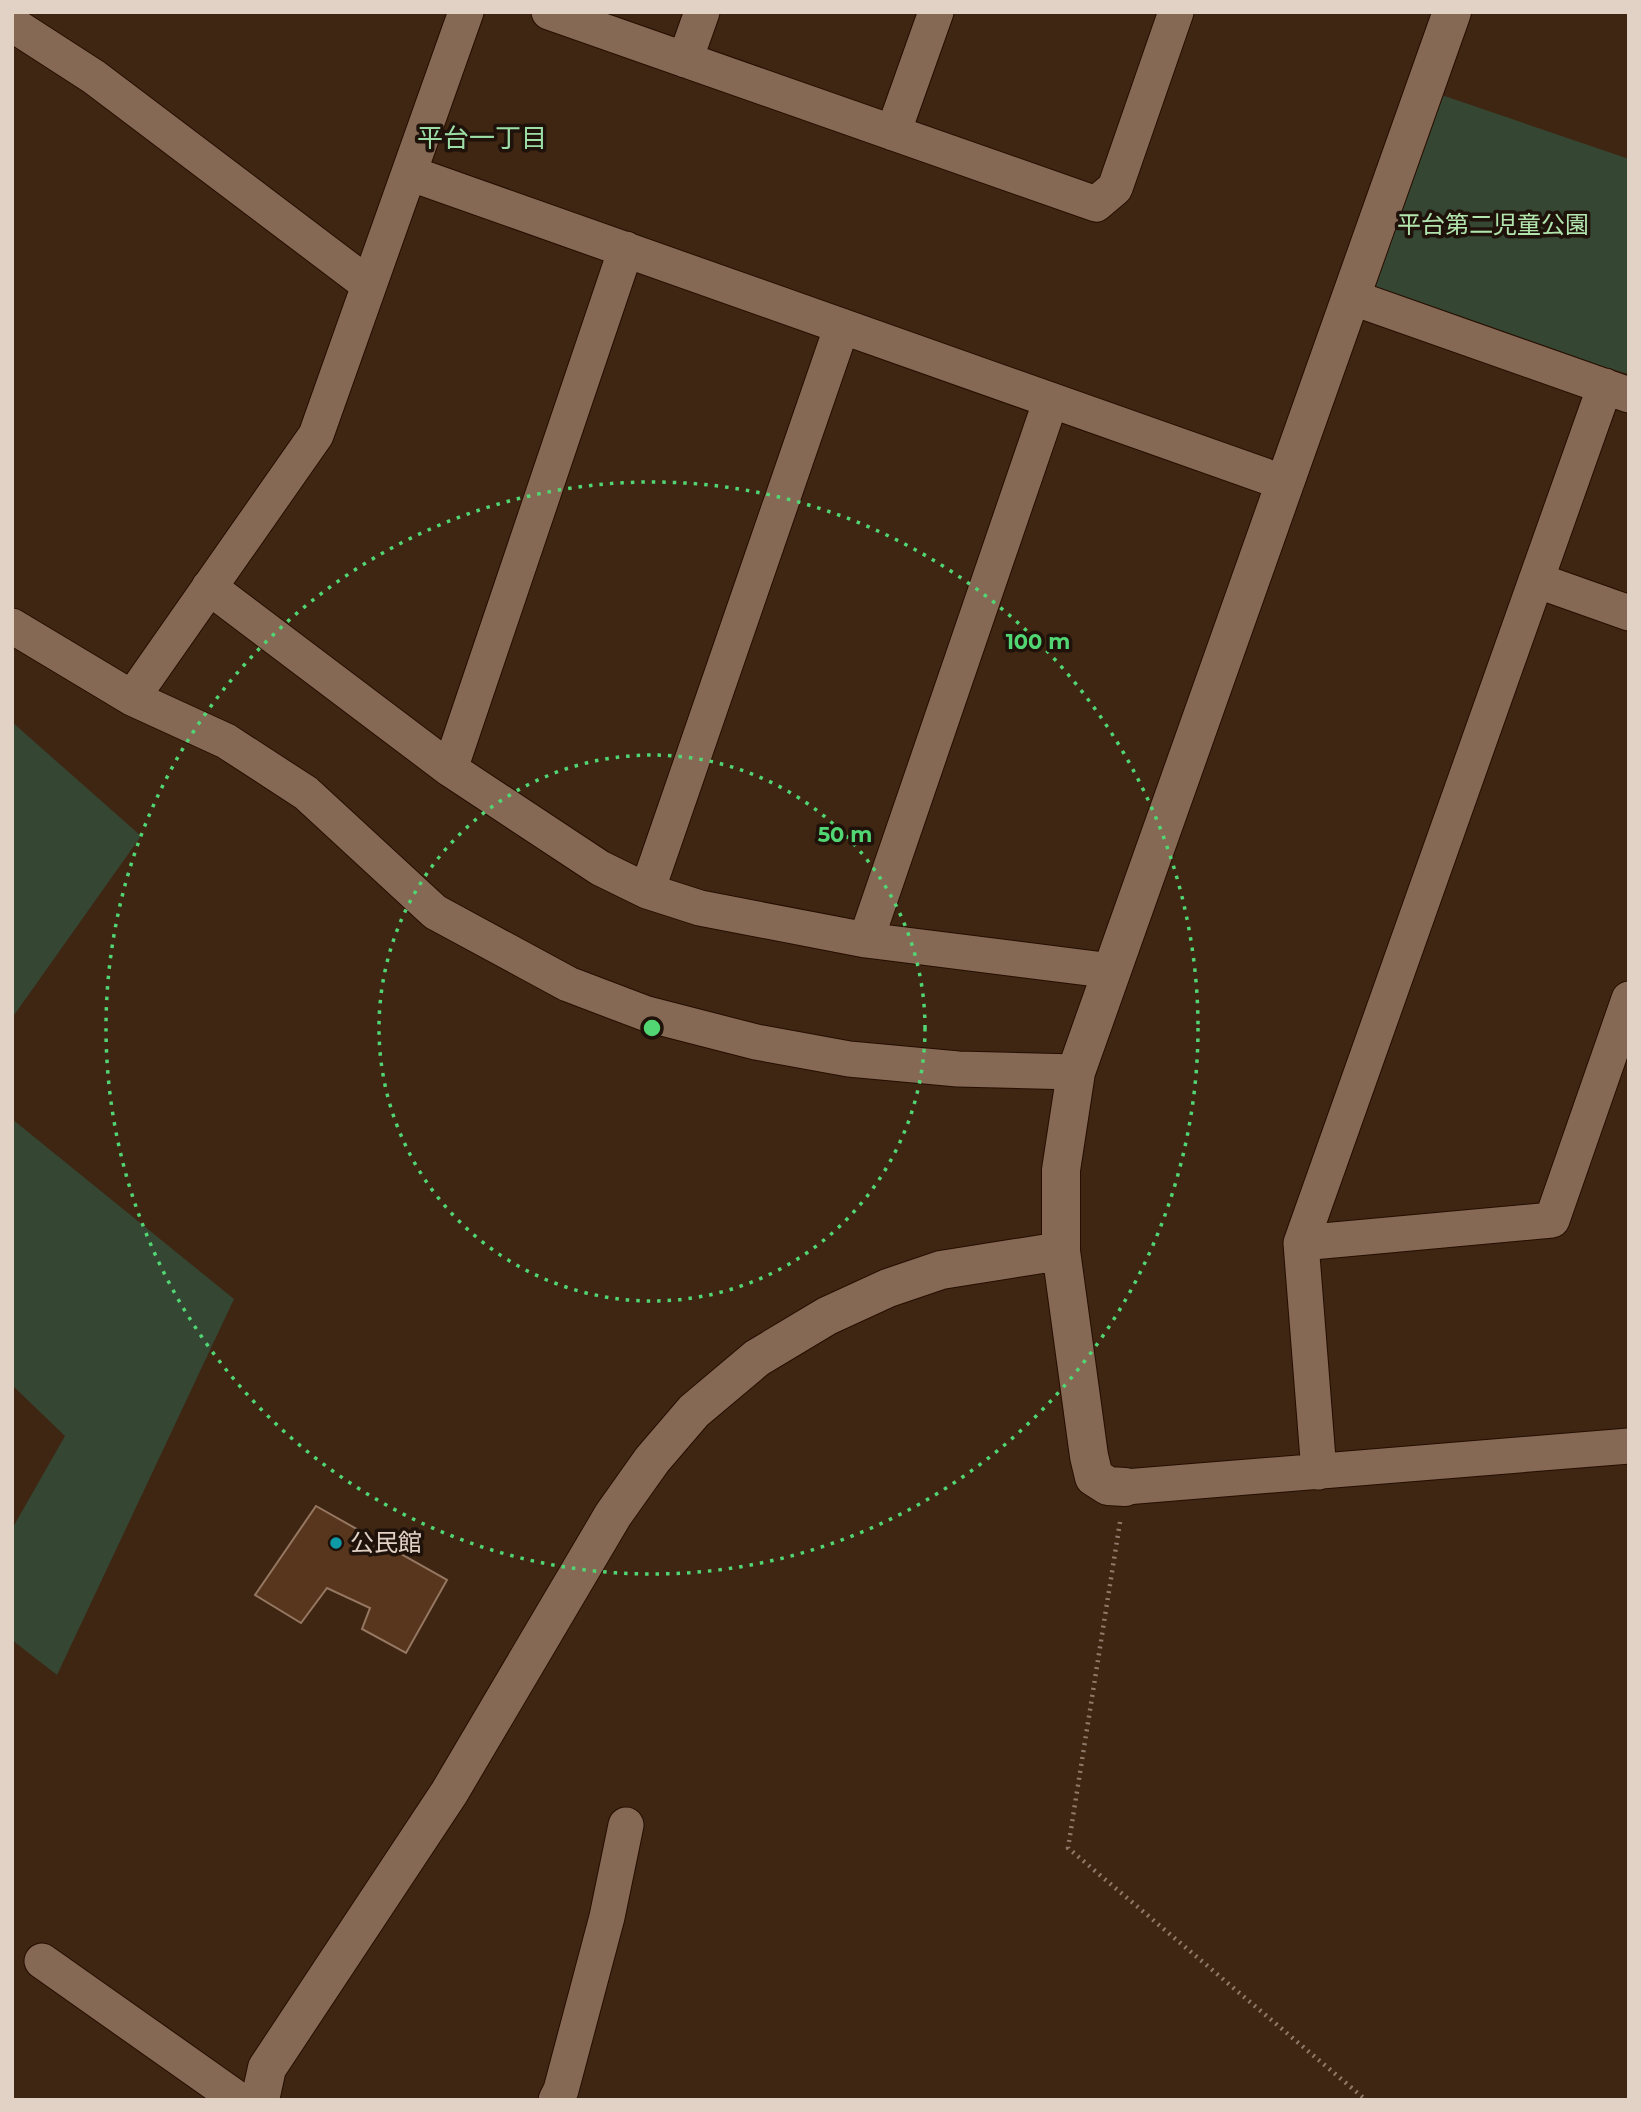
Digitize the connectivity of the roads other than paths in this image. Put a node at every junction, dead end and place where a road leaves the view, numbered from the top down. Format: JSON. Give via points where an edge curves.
{"nodes":[{"id":1,"x":466,"y":12,"type":"edge"},
{"id":2,"x":549,"y":12,"type":"edge"},
{"id":3,"x":702,"y":12,"type":"edge"},
{"id":4,"x":936,"y":12,"type":"edge"},
{"id":5,"x":1176,"y":12,"type":"edge"},
{"id":6,"x":1452,"y":12,"type":"edge"},
{"id":7,"x":12,"y":24,"type":"edge"},
{"id":8,"x":685,"y":60,"type":"junction"},
{"id":9,"x":893,"y":133,"type":"junction"},
{"id":10,"x":409,"y":173,"type":"junction"},
{"id":11,"x":626,"y":249,"type":"junction"},
{"id":12,"x":369,"y":285,"type":"junction"},
{"id":13,"x":1351,"y":297,"type":"junction"},
{"id":14,"x":842,"y":326,"type":"junction"},
{"id":15,"x":1617,"y":391,"type":"edge"},
{"id":16,"x":1051,"y":400,"type":"junction"},
{"id":17,"x":1285,"y":483,"type":"junction"},
{"id":18,"x":1536,"y":580,"type":"junction"},
{"id":19,"x":209,"y":587,"type":"junction"},
{"id":20,"x":1629,"y":613,"type":"edge"},
{"id":21,"x":12,"y":626,"type":"edge"},
{"id":22,"x":132,"y":698,"type":"junction"},
{"id":23,"x":450,"y":769,"type":"junction"},
{"id":24,"x":647,"y":891,"type":"junction"},
{"id":25,"x":866,"y":940,"type":"junction"},
{"id":26,"x":1112,"y":971,"type":"junction"},
{"id":27,"x":1629,"y":999,"type":"edge"},
{"id":28,"x":1076,"y":1072,"type":"junction"},
{"id":29,"x":1301,"y":1243,"type":"junction"},
{"id":30,"x":1061,"y":1251,"type":"junction"},
{"id":31,"x":1629,"y":1446,"type":"edge"},
{"id":32,"x":1319,"y":1472,"type":"junction"},
{"id":33,"x":1125,"y":1487,"type":"joint"},
{"id":34,"x":626,"y":1825,"type":"dead end"},
{"id":35,"x":42,"y":1961,"type":"dead end"},
{"id":36,"x":239,"y":2100,"type":"edge"},
{"id":37,"x":260,"y":2100,"type":"edge"},
{"id":38,"x":555,"y":2100,"type":"edge"}],
"edges":[{"from":1,"to":10,"type":"street"},
{"from":2,"to":8,"type":"street"},
{"from":3,"to":8,"type":"street"},
{"from":4,"to":9,"type":"street"},
{"from":5,"to":9,"type":"street","via":[[1115,188],[1096,204]]},
{"from":6,"to":13,"type":"street"},
{"from":7,"to":12,"type":"street","via":[[94,77]]},
{"from":8,"to":9,"type":"street"},
{"from":10,"to":11,"type":"street"},
{"from":10,"to":12,"type":"street"},
{"from":11,"to":14,"type":"street"},
{"from":11,"to":23,"type":"street"},
{"from":12,"to":19,"type":"street","via":[[316,435]]},
{"from":13,"to":15,"type":"street"},
{"from":13,"to":17,"type":"street"},
{"from":14,"to":16,"type":"street"},
{"from":14,"to":24,"type":"street"},
{"from":15,"to":18,"type":"street"},
{"from":16,"to":17,"type":"street"},
{"from":16,"to":25,"type":"street"},
{"from":17,"to":26,"type":"street"},
{"from":18,"to":20,"type":"street"},
{"from":18,"to":29,"type":"street"},
{"from":19,"to":22,"type":"street"},
{"from":19,"to":23,"type":"street"},
{"from":21,"to":22,"type":"street"},
{"from":22,"to":28,"type":"street","via":[[226,741],[306,793],[435,912],[568,984],[647,1014],[756,1042],[849,1059],[958,1069]]},
{"from":23,"to":24,"type":"street","via":[[600,868]]},
{"from":24,"to":25,"type":"street","via":[[700,908]]},
{"from":25,"to":26,"type":"street"},
{"from":26,"to":28,"type":"street"},
{"from":27,"to":29,"type":"street","via":[[1552,1220]]},
{"from":28,"to":30,"type":"street","via":[[1061,1170]]},
{"from":29,"to":32,"type":"street"},
{"from":30,"to":33,"type":"street","via":[[1094,1477],[1108,1486]]},
{"from":30,"to":37,"type":"street","via":[[941,1270],[888,1288],[827,1315],[757,1358],[694,1411],[613,1515],[449,1793],[267,2068]]},
{"from":31,"to":32,"type":"street"},
{"from":32,"to":33,"type":"street"},
{"from":34,"to":38,"type":"street","via":[[607,1917]]},
{"from":35,"to":36,"type":"street"}]}
